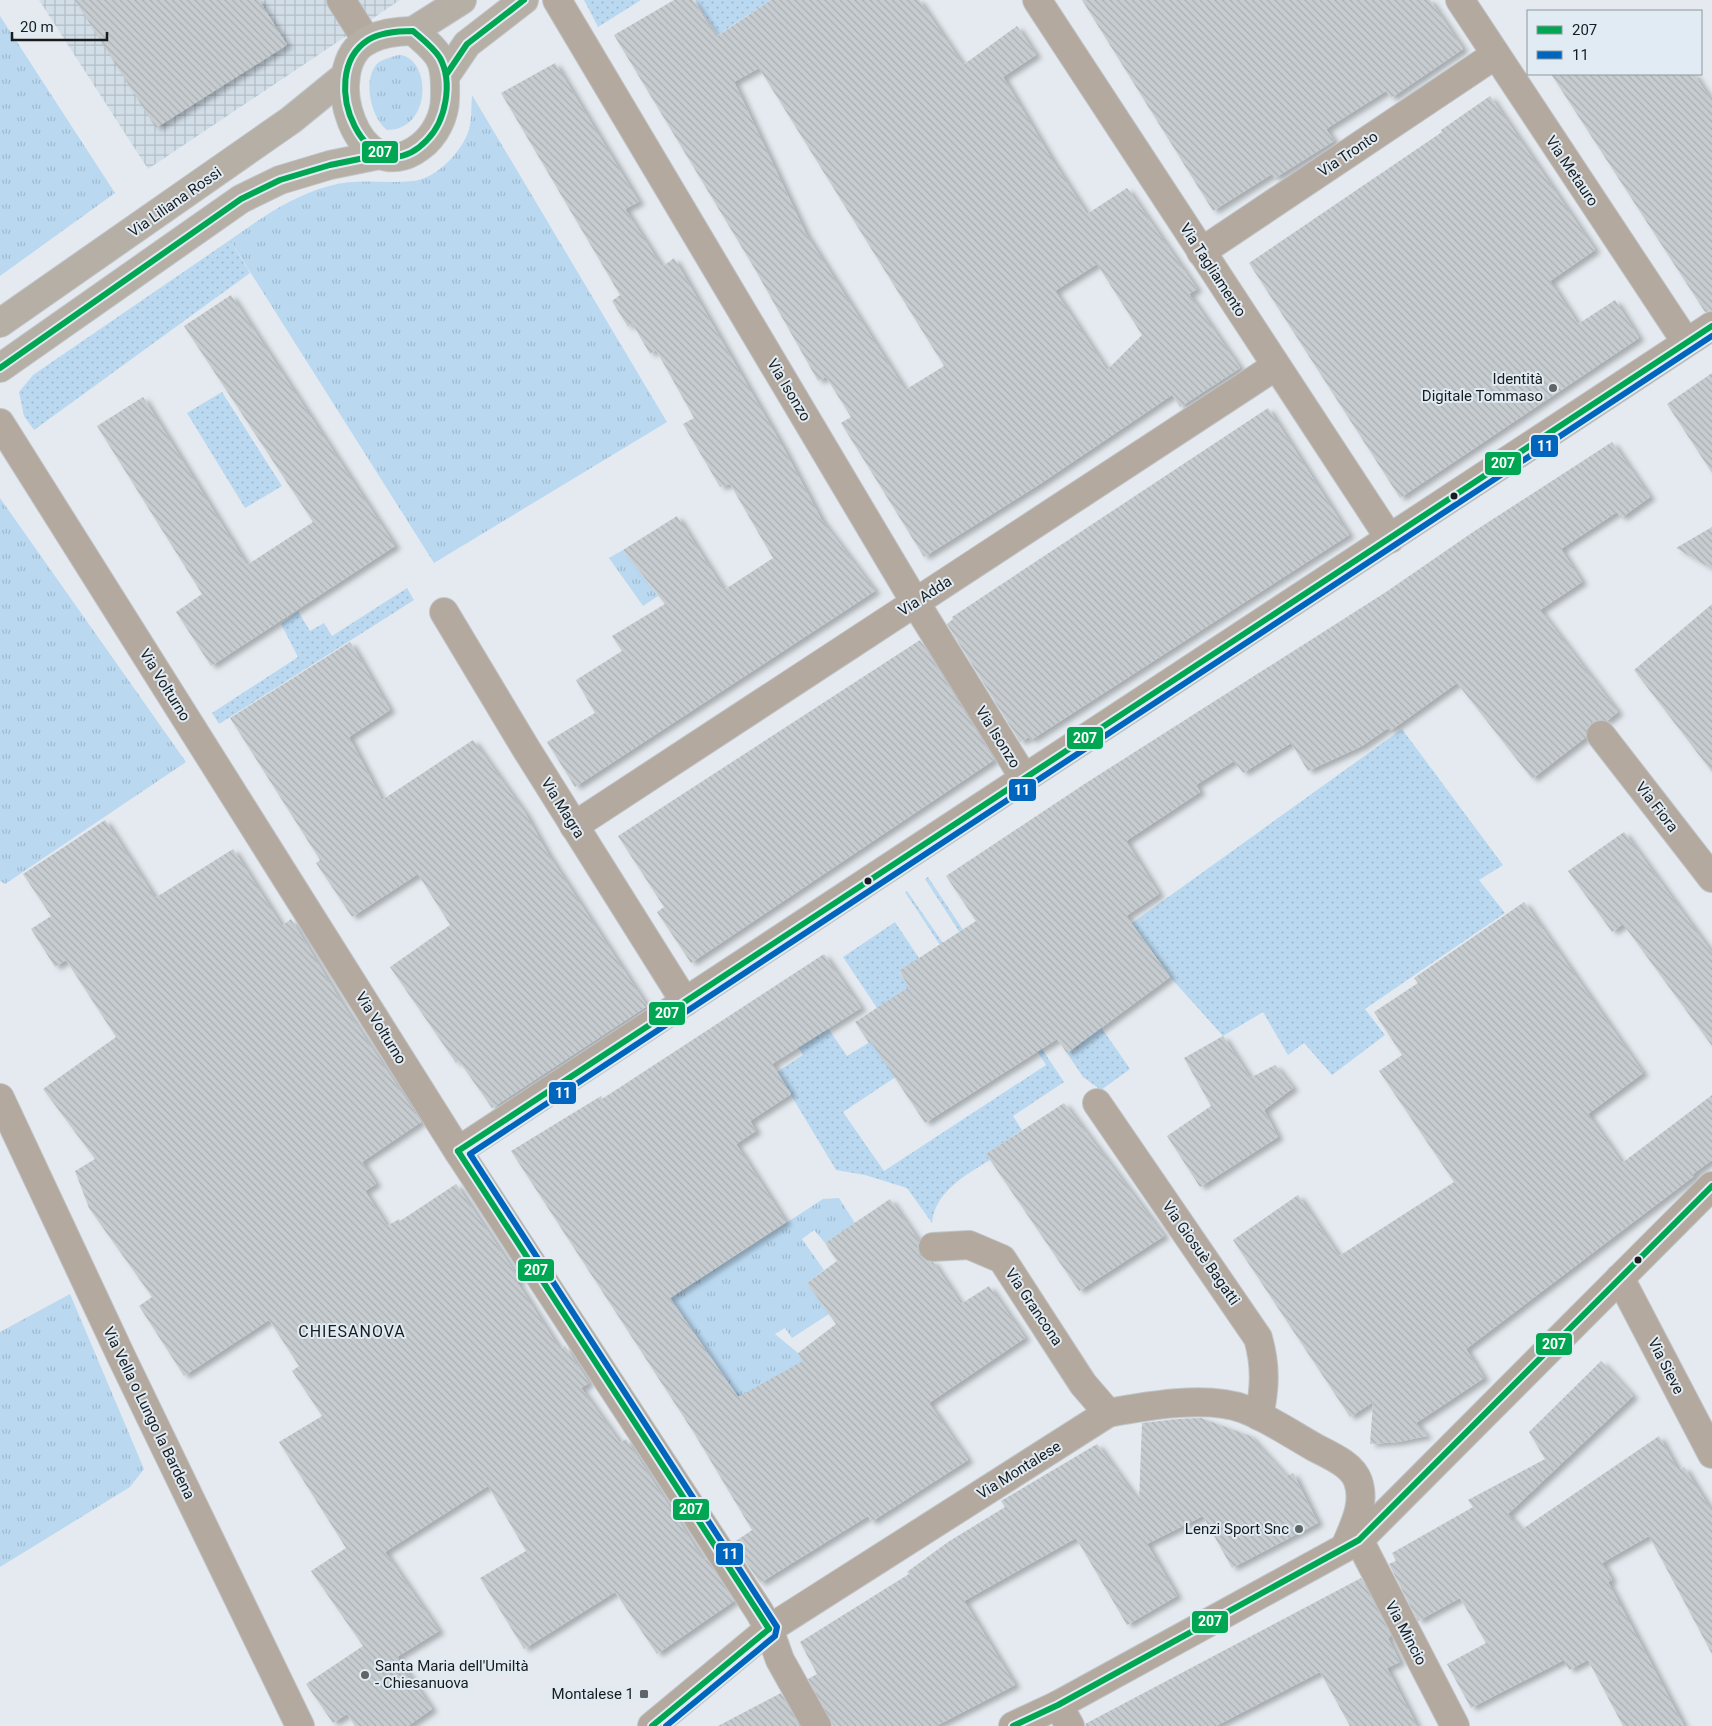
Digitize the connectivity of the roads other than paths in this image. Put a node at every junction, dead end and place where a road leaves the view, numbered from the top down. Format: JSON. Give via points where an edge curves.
{"nodes":[{"id":1,"x":341,"y":0,"type":"edge"},
{"id":2,"x":462,"y":0,"type":"edge"},
{"id":3,"x":524,"y":0,"type":"edge"},
{"id":4,"x":557,"y":0,"type":"edge"},
{"id":5,"x":1037,"y":0,"type":"edge"},
{"id":6,"x":1460,"y":0,"type":"edge"},
{"id":7,"x":413,"y":31,"type":"junction"},
{"id":8,"x":367,"y":41,"type":"junction"},
{"id":9,"x":1495,"y":55,"type":"junction"},
{"id":10,"x":446,"y":75,"type":"junction"},
{"id":11,"x":345,"y":76,"type":"junction"},
{"id":12,"x":379,"y":155,"type":"junction"},
{"id":13,"x":1201,"y":252,"type":"junction"},
{"id":14,"x":0,"y":323,"type":"edge"},
{"id":15,"x":1712,"y":326,"type":"edge"},
{"id":16,"x":1686,"y":342,"type":"junction"},
{"id":17,"x":1276,"y":366,"type":"junction"},
{"id":18,"x":0,"y":368,"type":"edge"},
{"id":19,"x":0,"y":423,"type":"edge"},
{"id":20,"x":1390,"y":539,"type":"junction"},
{"id":21,"x":915,"y":602,"type":"junction"},
{"id":22,"x":444,"y":612,"type":"dead end"},
{"id":23,"x":1602,"y":735,"type":"dead end"},
{"id":24,"x":1024,"y":778,"type":"junction"},
{"id":25,"x":574,"y":826,"type":"junction"},
{"id":26,"x":1712,"y":878,"type":"edge"},
{"id":27,"x":685,"y":1002,"type":"junction"},
{"id":28,"x":0,"y":1098,"type":"edge"},
{"id":29,"x":1097,"y":1103,"type":"dead end"},
{"id":30,"x":458,"y":1151,"type":"junction"},
{"id":31,"x":1712,"y":1186,"type":"edge"},
{"id":32,"x":933,"y":1247,"type":"dead end"},
{"id":33,"x":1620,"y":1278,"type":"junction"},
{"id":34,"x":1108,"y":1413,"type":"junction"},
{"id":35,"x":1258,"y":1416,"type":"junction"},
{"id":36,"x":1712,"y":1454,"type":"edge"},
{"id":37,"x":1352,"y":1543,"type":"junction"},
{"id":38,"x":769,"y":1629,"type":"junction"},
{"id":39,"x":1064,"y":1716,"type":"edge"},
{"id":40,"x":300,"y":1726,"type":"edge"},
{"id":41,"x":652,"y":1726,"type":"edge"},
{"id":42,"x":817,"y":1726,"type":"edge"},
{"id":43,"x":1013,"y":1726,"type":"edge"},
{"id":44,"x":1455,"y":1726,"type":"edge"}],
"edges":[{"from":1,"to":8,"type":"street"},
{"from":2,"to":7,"type":"street"},
{"from":3,"to":10,"type":"street","via":[[467,44]]},
{"from":4,"to":21,"type":"street","name":"Via Isonzo"},
{"from":5,"to":13,"type":"street","name":"Via Tagliamento"},
{"from":6,"to":9,"type":"street","name":"Via Metauro"},
{"from":7,"to":8,"type":"street","via":[[393,32]]},
{"from":7,"to":10,"type":"street","via":[[434,49]]},
{"from":8,"to":11,"type":"street","name":"Via Liliana Rossi","via":[[355,53]]},
{"from":9,"to":13,"type":"street","name":"Via Tronto"},
{"from":9,"to":16,"type":"street","name":"Via Metauro"},
{"from":10,"to":12,"type":"street","via":[[443,115],[426,142],[410,154],[396,159]]},
{"from":11,"to":12,"type":"street","name":"Via Liliana Rossi","via":[[348,112],[354,128],[363,142]]},
{"from":11,"to":14,"type":"street","name":"Via Liliana Rossi","via":[[283,126]]},
{"from":12,"to":18,"type":"street","via":[[280,180],[241,199]]},
{"from":13,"to":17,"type":"street","name":"Via Tagliamento"},
{"from":15,"to":16,"type":"street"},
{"from":16,"to":20,"type":"street"},
{"from":17,"to":20,"type":"street","name":"Via Tagliamento"},
{"from":17,"to":21,"type":"street","name":"Via Adda"},
{"from":19,"to":30,"type":"street","name":"Via Volturno"},
{"from":20,"to":24,"type":"street"},
{"from":21,"to":24,"type":"street","name":"Via Isonzo"},
{"from":21,"to":25,"type":"street","name":"Via Adda"},
{"from":22,"to":25,"type":"street","name":"Via Magra"},
{"from":23,"to":26,"type":"street","name":"Via Fiora"},
{"from":24,"to":27,"type":"street"},
{"from":25,"to":27,"type":"street","name":"Via Magra"},
{"from":27,"to":30,"type":"street"},
{"from":28,"to":40,"type":"street","name":"Via Vella o Lungo la Bardena"},
{"from":29,"to":35,"type":"street","name":"Via Giosuè Bagatti","via":[[1258,1338],[1264,1360],[1264,1391]]},
{"from":30,"to":38,"type":"street","name":"Via Volturno"},
{"from":31,"to":33,"type":"street"},
{"from":32,"to":34,"type":"street","name":"Via Grancona","via":[[969,1245],[1002,1259],[1083,1384]]},
{"from":33,"to":36,"type":"street","name":"Via Sieve"},
{"from":33,"to":37,"type":"street","via":[[1381,1518]]},
{"from":34,"to":35,"type":"street","name":"Via Montalese","via":[[1161,1403],[1227,1404]]},
{"from":34,"to":38,"type":"street","name":"Via Montalese"},
{"from":35,"to":37,"type":"street","name":"Via Montalese","via":[[1333,1457],[1349,1468],[1358,1480],[1360,1511]]},
{"from":37,"to":39,"type":"street"},
{"from":37,"to":44,"type":"street","name":"Via Mincio"},
{"from":38,"to":41,"type":"street","name":"Via Montalese"},
{"from":38,"to":42,"type":"street","name":"Via Volturno","via":[[780,1660]]},
{"from":39,"to":43,"type":"street"}]}
